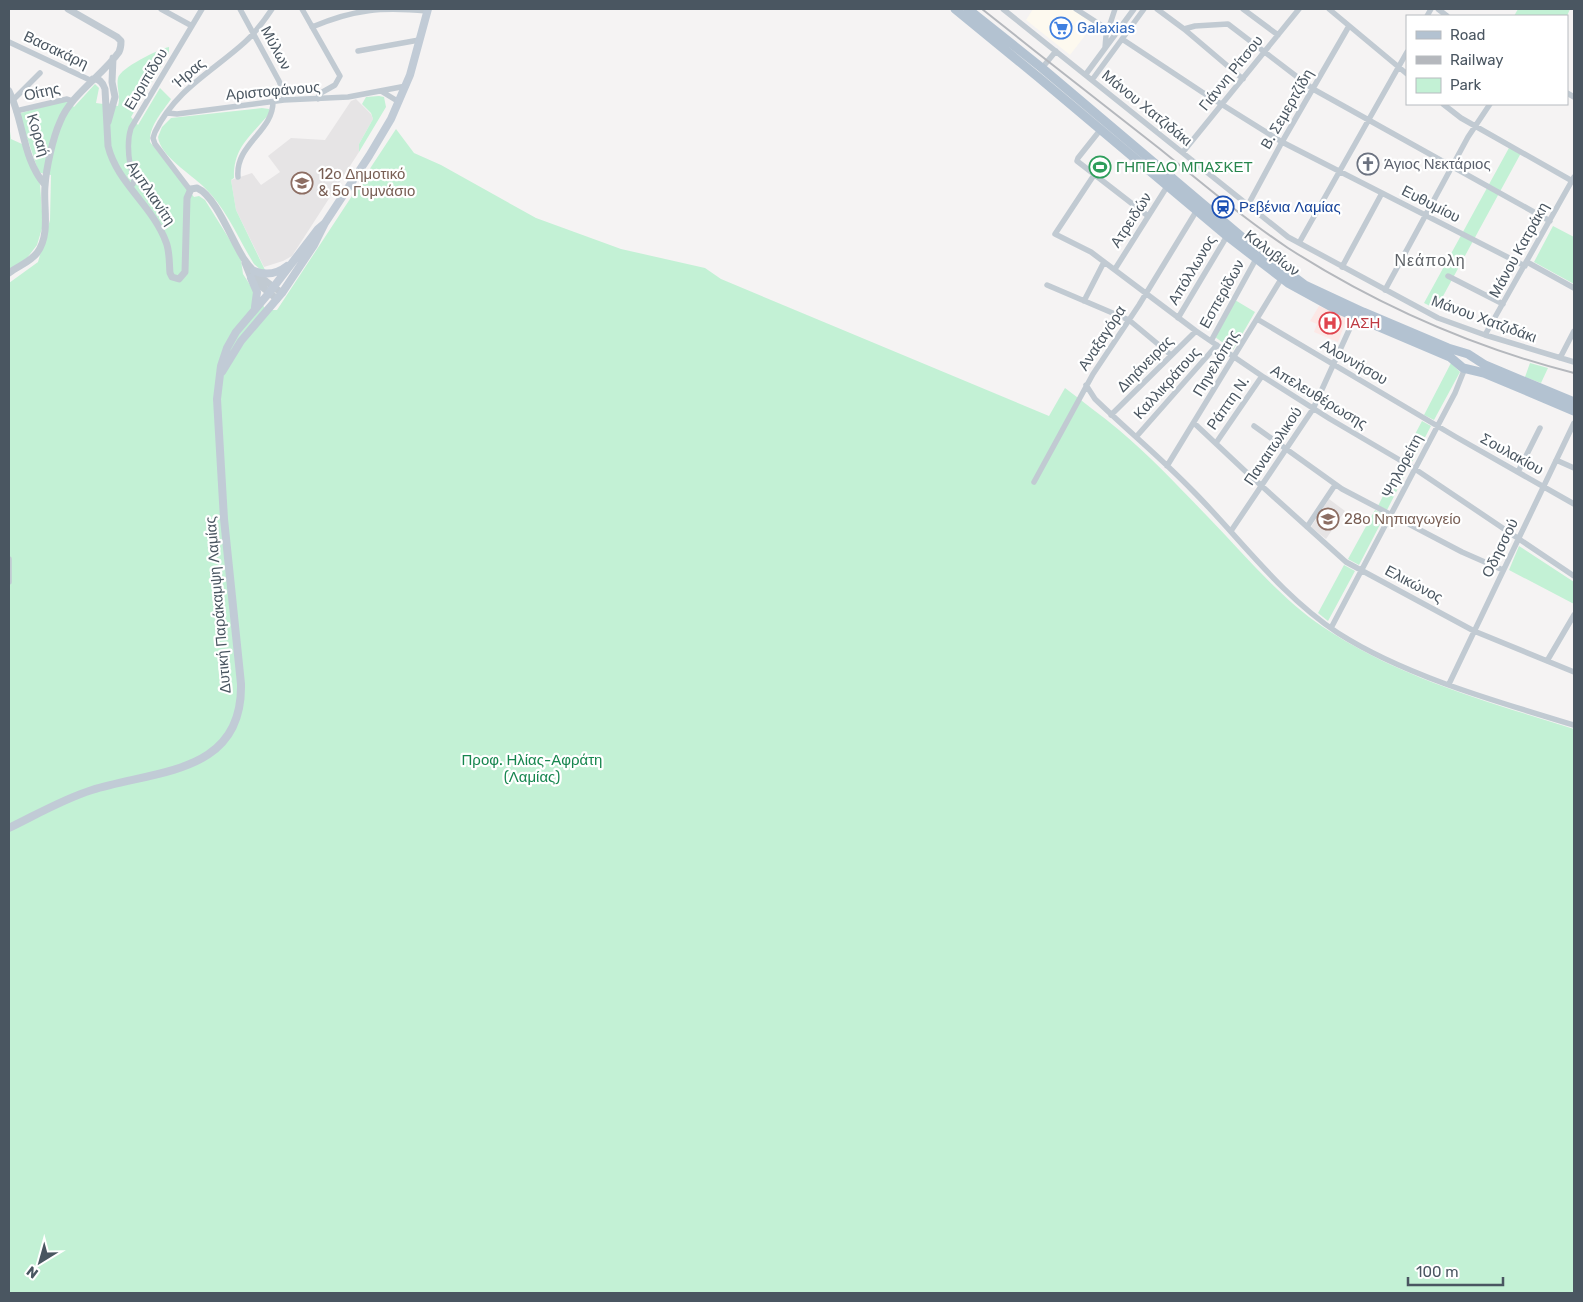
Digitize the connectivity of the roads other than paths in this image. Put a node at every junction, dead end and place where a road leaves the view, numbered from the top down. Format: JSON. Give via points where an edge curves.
{"nodes":[{"id":1,"x":68,"y":9,"type":"edge"},
{"id":2,"x":161,"y":9,"type":"edge"},
{"id":3,"x":202,"y":9,"type":"edge"},
{"id":4,"x":240,"y":9,"type":"edge"},
{"id":5,"x":272,"y":9,"type":"edge"},
{"id":6,"x":302,"y":9,"type":"edge"},
{"id":7,"x":955,"y":9,"type":"edge"},
{"id":8,"x":968,"y":9,"type":"edge"},
{"id":9,"x":1003,"y":9,"type":"edge"},
{"id":10,"x":1076,"y":9,"type":"edge"},
{"id":11,"x":1115,"y":9,"type":"edge"},
{"id":12,"x":1134,"y":9,"type":"edge"},
{"id":13,"x":1144,"y":9,"type":"edge"},
{"id":14,"x":1156,"y":9,"type":"edge"},
{"id":15,"x":1243,"y":9,"type":"edge"},
{"id":16,"x":1299,"y":9,"type":"edge"},
{"id":17,"x":1329,"y":9,"type":"edge"},
{"id":18,"x":428,"y":10,"type":"edge"},
{"id":19,"x":192,"y":26,"type":"junction"},
{"id":20,"x":1349,"y":26,"type":"junction"},
{"id":21,"x":312,"y":27,"type":"junction"},
{"id":22,"x":1108,"y":29,"type":"junction"},
{"id":23,"x":1184,"y":29,"type":"junction"},
{"id":24,"x":254,"y":33,"type":"junction"},
{"id":25,"x":1278,"y":35,"type":"junction"},
{"id":26,"x":1122,"y":39,"type":"junction"},
{"id":27,"x":419,"y":40,"type":"junction"},
{"id":28,"x":9,"y":42,"type":"edge"},
{"id":29,"x":1105,"y":48,"type":"junction"},
{"id":30,"x":358,"y":51,"type":"dead end"},
{"id":31,"x":1056,"y":51,"type":"junction"},
{"id":32,"x":1264,"y":52,"type":"junction"},
{"id":33,"x":1406,"y":54,"type":"edge"},
{"id":34,"x":113,"y":58,"type":"junction"},
{"id":35,"x":1398,"y":67,"type":"junction"},
{"id":36,"x":1042,"y":68,"type":"junction"},
{"id":37,"x":40,"y":73,"type":"dead end"},
{"id":38,"x":1406,"y":73,"type":"edge"},
{"id":39,"x":1086,"y":74,"type":"junction"},
{"id":40,"x":94,"y":78,"type":"junction"},
{"id":41,"x":1243,"y":78,"type":"junction"},
{"id":42,"x":1092,"y":80,"type":"junction"},
{"id":43,"x":112,"y":82,"type":"junction"},
{"id":44,"x":406,"y":86,"type":"junction"},
{"id":45,"x":1313,"y":89,"type":"junction"},
{"id":46,"x":9,"y":91,"type":"edge"},
{"id":47,"x":381,"y":92,"type":"junction"},
{"id":48,"x":318,"y":98,"type":"junction"},
{"id":49,"x":13,"y":100,"type":"junction"},
{"id":50,"x":284,"y":100,"type":"junction"},
{"id":51,"x":73,"y":101,"type":"junction"},
{"id":52,"x":273,"y":102,"type":"junction"},
{"id":53,"x":399,"y":102,"type":"junction"},
{"id":54,"x":1222,"y":104,"type":"junction"},
{"id":55,"x":1444,"y":105,"type":"edge"},
{"id":56,"x":1489,"y":105,"type":"edge"},
{"id":57,"x":16,"y":111,"type":"junction"},
{"id":58,"x":168,"y":113,"type":"junction"},
{"id":59,"x":1369,"y":120,"type":"junction"},
{"id":60,"x":1476,"y":126,"type":"junction"},
{"id":61,"x":106,"y":127,"type":"junction"},
{"id":62,"x":1101,"y":129,"type":"junction"},
{"id":63,"x":1282,"y":142,"type":"junction"},
{"id":64,"x":1183,"y":152,"type":"junction"},
{"id":65,"x":130,"y":166,"type":"junction"},
{"id":66,"x":1452,"y":166,"type":"junction"},
{"id":67,"x":118,"y":170,"type":"junction"},
{"id":68,"x":1340,"y":172,"type":"junction"},
{"id":69,"x":1094,"y":175,"type":"junction"},
{"id":70,"x":238,"y":177,"type":"dead end"},
{"id":71,"x":1574,"y":180,"type":"edge"},
{"id":72,"x":45,"y":185,"type":"junction"},
{"id":73,"x":1168,"y":185,"type":"junction"},
{"id":74,"x":129,"y":186,"type":"junction"},
{"id":75,"x":190,"y":190,"type":"junction"},
{"id":76,"x":1382,"y":194,"type":"junction"},
{"id":77,"x":1248,"y":205,"type":"junction"},
{"id":78,"x":1197,"y":210,"type":"junction"},
{"id":79,"x":1148,"y":216,"type":"junction"},
{"id":80,"x":1426,"y":216,"type":"junction"},
{"id":81,"x":1550,"y":221,"type":"junction"},
{"id":82,"x":326,"y":223,"type":"junction"},
{"id":83,"x":1227,"y":236,"type":"junction"},
{"id":84,"x":1299,"y":243,"type":"junction"},
{"id":85,"x":1256,"y":259,"type":"junction"},
{"id":86,"x":294,"y":260,"type":"junction"},
{"id":87,"x":1104,"y":262,"type":"junction"},
{"id":88,"x":1526,"y":264,"type":"junction"},
{"id":89,"x":1342,"y":267,"type":"junction"},
{"id":90,"x":1115,"y":269,"type":"junction"},
{"id":91,"x":9,"y":273,"type":"edge"},
{"id":92,"x":253,"y":275,"type":"junction"},
{"id":93,"x":1284,"y":275,"type":"junction"},
{"id":94,"x":1448,"y":276,"type":"dead end"},
{"id":95,"x":1047,"y":285,"type":"dead end"},
{"id":96,"x":1574,"y":288,"type":"edge"},
{"id":97,"x":272,"y":290,"type":"junction"},
{"id":98,"x":1385,"y":290,"type":"junction"},
{"id":99,"x":1146,"y":293,"type":"junction"},
{"id":100,"x":279,"y":296,"type":"junction"},
{"id":101,"x":1084,"y":301,"type":"junction"},
{"id":102,"x":1503,"y":304,"type":"junction"},
{"id":103,"x":253,"y":312,"type":"junction"},
{"id":104,"x":1355,"y":317,"type":"junction"},
{"id":105,"x":1178,"y":318,"type":"junction"},
{"id":106,"x":1258,"y":319,"type":"junction"},
{"id":107,"x":1129,"y":320,"type":"junction"},
{"id":108,"x":1196,"y":330,"type":"junction"},
{"id":109,"x":1574,"y":332,"type":"edge"},
{"id":110,"x":1486,"y":335,"type":"junction"},
{"id":111,"x":1210,"y":341,"type":"junction"},
{"id":112,"x":1217,"y":345,"type":"junction"},
{"id":113,"x":1469,"y":354,"type":"junction"},
{"id":114,"x":1171,"y":355,"type":"junction"},
{"id":115,"x":1234,"y":357,"type":"junction"},
{"id":116,"x":1560,"y":358,"type":"junction"},
{"id":117,"x":1574,"y":362,"type":"edge"},
{"id":118,"x":1334,"y":365,"type":"junction"},
{"id":119,"x":1463,"y":367,"type":"junction"},
{"id":120,"x":1262,"y":376,"type":"junction"},
{"id":121,"x":219,"y":378,"type":"junction"},
{"id":122,"x":1086,"y":385,"type":"junction"},
{"id":123,"x":1574,"y":402,"type":"edge"},
{"id":124,"x":1313,"y":409,"type":"junction"},
{"id":125,"x":1574,"y":411,"type":"edge"},
{"id":126,"x":1111,"y":414,"type":"junction"},
{"id":127,"x":1574,"y":422,"type":"edge"},
{"id":128,"x":1194,"y":423,"type":"junction"},
{"id":129,"x":1254,"y":426,"type":"dead end"},
{"id":130,"x":1438,"y":426,"type":"junction"},
{"id":131,"x":1540,"y":428,"type":"dead end"},
{"id":132,"x":1136,"y":437,"type":"junction"},
{"id":133,"x":1216,"y":443,"type":"junction"},
{"id":134,"x":1286,"y":450,"type":"junction"},
{"id":135,"x":1556,"y":460,"type":"junction"},
{"id":136,"x":1167,"y":466,"type":"junction"},
{"id":137,"x":1574,"y":468,"type":"edge"},
{"id":138,"x":1415,"y":469,"type":"junction"},
{"id":139,"x":1518,"y":472,"type":"junction"},
{"id":140,"x":1034,"y":482,"type":"dead end"},
{"id":141,"x":1335,"y":485,"type":"junction"},
{"id":142,"x":1262,"y":486,"type":"junction"},
{"id":143,"x":1544,"y":486,"type":"junction"},
{"id":144,"x":1574,"y":504,"type":"edge"},
{"id":145,"x":1390,"y":515,"type":"junction"},
{"id":146,"x":1307,"y":527,"type":"junction"},
{"id":147,"x":1231,"y":531,"type":"junction"},
{"id":148,"x":1518,"y":538,"type":"junction"},
{"id":149,"x":9,"y":559,"type":"edge"},
{"id":150,"x":1503,"y":570,"type":"junction"},
{"id":151,"x":1362,"y":571,"type":"junction"},
{"id":152,"x":1574,"y":576,"type":"edge"},
{"id":153,"x":9,"y":582,"type":"edge"},
{"id":154,"x":1574,"y":615,"type":"edge"},
{"id":155,"x":1331,"y":628,"type":"junction"},
{"id":156,"x":1474,"y":630,"type":"junction"},
{"id":157,"x":1547,"y":661,"type":"junction"},
{"id":158,"x":1574,"y":672,"type":"edge"},
{"id":159,"x":1449,"y":684,"type":"junction"},
{"id":160,"x":1574,"y":725,"type":"edge"},
{"id":161,"x":9,"y":828,"type":"edge"}],
"edges":[{"from":1,"to":34,"type":"street","name":"Αμπλιανίτη","via":[[120,39],[121,48]]},
{"from":2,"to":19,"type":"street"},
{"from":3,"to":19,"type":"street","name":"Ευριπίδου"},
{"from":4,"to":24,"type":"street","name":"Μύλων"},
{"from":5,"to":24,"type":"street","name":"Ήρας"},
{"from":6,"to":21,"type":"street"},
{"from":7,"to":62,"type":"main road","name":"Καλυβίων"},
{"from":8,"to":36,"type":"main road","name":"Καλυβίων"},
{"from":9,"to":31,"type":"street","name":"Μάνου Χατζιδάκι"},
{"from":10,"to":22,"type":"street"},
{"from":11,"to":22,"type":"street"},
{"from":12,"to":29,"type":"street"},
{"from":13,"to":26,"type":"street"},
{"from":14,"to":23,"type":"street"},
{"from":15,"to":25,"type":"street"},
{"from":16,"to":25,"type":"street","name":"Γιάννη Ρίτσου"},
{"from":17,"to":20,"type":"street"},
{"from":18,"to":21,"type":"street","via":[[361,11]]},
{"from":18,"to":27,"type":"main road"},
{"from":19,"to":65,"type":"street","name":"Ευριπίδου","via":[[131,128],[128,139]]},
{"from":20,"to":35,"type":"street"},
{"from":20,"to":45,"type":"street","name":"Β. Σεμερτζίδη"},
{"from":21,"to":48,"type":"street","via":[[340,76],[336,84]]},
{"from":22,"to":29,"type":"street"},
{"from":23,"to":32,"type":"street","via":[[1228,24]]},
{"from":23,"to":41,"type":"street"},
{"from":24,"to":50,"type":"street","name":"Μύλων","via":[[279,81]]},
{"from":24,"to":58,"type":"street","name":"Ήρας","via":[[184,92]]},
{"from":25,"to":32,"type":"street","name":"Γιάννη Ρίτσου"},
{"from":26,"to":42,"type":"street"},
{"from":26,"to":54,"type":"street","name":"Ευθυμίου"},
{"from":27,"to":30,"type":"street"},
{"from":27,"to":44,"type":"main road"},
{"from":28,"to":40,"type":"street","name":"Βασακάρη"},
{"from":29,"to":39,"type":"street"},
{"from":31,"to":36,"type":"street"},
{"from":31,"to":39,"type":"street","name":"Μάνου Χατζιδάκι"},
{"from":32,"to":41,"type":"street","name":"Γιάννη Ρίτσου"},
{"from":32,"to":45,"type":"street"},
{"from":33,"to":35,"type":"street"},
{"from":34,"to":40,"type":"street"},
{"from":34,"to":43,"type":"street","name":"Αμπλιανίτη"},
{"from":35,"to":38,"type":"street"},
{"from":35,"to":59,"type":"street"},
{"from":36,"to":93,"type":"main road","name":"Καλυβίων"},
{"from":37,"to":49,"type":"street"},
{"from":39,"to":42,"type":"street","name":"Μάνου Χατζιδάκι"},
{"from":40,"to":43,"type":"street","via":[[107,76]]},
{"from":40,"to":51,"type":"street"},
{"from":40,"to":61,"type":"street","via":[[101,81],[105,89]]},
{"from":41,"to":54,"type":"street","name":"Γιάννη Ρίτσου"},
{"from":42,"to":64,"type":"street","name":"Μάνου Χατζιδάκι"},
{"from":43,"to":61,"type":"street","name":"Αμπλιανίτη","via":[[114,100]]},
{"from":44,"to":47,"type":"street","name":"Αριστοφάνους"},
{"from":44,"to":53,"type":"main road"},
{"from":45,"to":59,"type":"street"},
{"from":45,"to":63,"type":"street","name":"Β. Σεμερτζίδη"},
{"from":46,"to":49,"type":"street","name":"Κοραή"},
{"from":47,"to":48,"type":"street","name":"Αριστοφάνους"},
{"from":47,"to":53,"type":"street"},
{"from":48,"to":50,"type":"street","name":"Αριστοφάνους"},
{"from":49,"to":57,"type":"street","name":"Κοραή"},
{"from":50,"to":52,"type":"street","name":"Αριστοφάνους"},
{"from":51,"to":57,"type":"street","name":"Οίτης","via":[[67,99]]},
{"from":51,"to":72,"type":"street","via":[[59,124]]},
{"from":52,"to":58,"type":"street","name":"Αριστοφάνους"},
{"from":52,"to":70,"type":"street","via":[[270,119],[243,154]]},
{"from":53,"to":82,"type":"main road"},
{"from":54,"to":63,"type":"street","name":"Ευθυμίου"},
{"from":54,"to":64,"type":"street","name":"Γιάννη Ρίτσου"},
{"from":55,"to":60,"type":"street"},
{"from":56,"to":60,"type":"street"},
{"from":57,"to":72,"type":"street","name":"Κοραή","via":[[29,156]]},
{"from":58,"to":75,"type":"street","name":"Ήρας","via":[[154,140]]},
{"from":59,"to":66,"type":"street"},
{"from":59,"to":68,"type":"street"},
{"from":60,"to":66,"type":"street"},
{"from":60,"to":71,"type":"street"},
{"from":61,"to":67,"type":"street","name":"Αμπλιανίτη","via":[[108,149]]},
{"from":62,"to":69,"type":"street","via":[[1077,161]]},
{"from":62,"to":73,"type":"main road","name":"Καλυβίων"},
{"from":63,"to":68,"type":"street","name":"Ευθυμίου"},
{"from":63,"to":77,"type":"street","name":"Β. Σεμερτζίδη"},
{"from":64,"to":77,"type":"street","name":"Μάνου Χατζιδάκι"},
{"from":65,"to":67,"type":"street","via":[[127,171]]},
{"from":65,"to":74,"type":"street","name":"Ευριπίδου","via":[[135,180]]},
{"from":66,"to":80,"type":"street"},
{"from":66,"to":81,"type":"street"},
{"from":67,"to":74,"type":"street","name":"Αμπλιανίτη"},
{"from":68,"to":76,"type":"street","name":"Ευθυμίου"},
{"from":68,"to":84,"type":"street"},
{"from":69,"to":79,"type":"street"},
{"from":69,"to":87,"type":"street","name":"Απελευθέρωσης","via":[[1055,234]]},
{"from":71,"to":81,"type":"street","name":"Μάνου Κατράκη"},
{"from":72,"to":91,"type":"street","via":[[45,231],[39,250]]},
{"from":73,"to":78,"type":"main road","name":"Καλυβίων"},
{"from":73,"to":79,"type":"street","name":"Ατρειδών"},
{"from":74,"to":75,"type":"street","name":"Αμπλιανίτη","via":[[162,233],[167,244],[170,273],[177,279],[185,270],[186,211]]},
{"from":75,"to":92,"type":"street","via":[[197,188],[207,196]]},
{"from":76,"to":80,"type":"street","name":"Ευθυμίου"},
{"from":76,"to":89,"type":"street"},
{"from":77,"to":84,"type":"street","name":"Μάνου Χατζιδάκι"},
{"from":78,"to":83,"type":"main road","name":"Καλυβίων"},
{"from":78,"to":99,"type":"street","name":"Αναξαγόρα"},
{"from":79,"to":90,"type":"street","name":"Ατρειδών"},
{"from":80,"to":88,"type":"street","name":"Ευθυμίου"},
{"from":80,"to":98,"type":"street"},
{"from":81,"to":88,"type":"street","name":"Μάνου Κατράκη"},
{"from":82,"to":86,"type":"main road"},
{"from":82,"to":100,"type":"main road"},
{"from":83,"to":85,"type":"main road","name":"Καλυβίων"},
{"from":83,"to":105,"type":"street","name":"Απόλλωνος"},
{"from":84,"to":89,"type":"street","name":"Μάνου Χατζιδάκι"},
{"from":85,"to":93,"type":"main road","name":"Καλυβίων"},
{"from":85,"to":111,"type":"street","name":"Εσπερίδων"},
{"from":86,"to":92,"type":"main road","via":[[281,271]]},
{"from":86,"to":97,"type":"main road","name":"Δυτική Παράκαμψη Λαμίας"},
{"from":87,"to":90,"type":"street","name":"Απελευθέρωσης"},
{"from":87,"to":101,"type":"street"},
{"from":88,"to":96,"type":"street","name":"Ευθυμίου"},
{"from":88,"to":102,"type":"street","name":"Μάνου Κατράκη"},
{"from":89,"to":98,"type":"street","name":"Μάνου Χατζιδάκι"},
{"from":90,"to":99,"type":"street","name":"Απελευθέρωσης"},
{"from":92,"to":97,"type":"street"},
{"from":92,"to":103,"type":"main road","via":[[257,295]]},
{"from":93,"to":104,"type":"main road","name":"Καλυβίων","via":[[1315,299]]},
{"from":93,"to":106,"type":"street","name":"Πηνελόπης"},
{"from":93,"to":113,"type":"main road","name":"Καλυβίων","via":[[1348,306]]},
{"from":94,"to":102,"type":"street"},
{"from":95,"to":101,"type":"street"},
{"from":97,"to":100,"type":"street"},
{"from":97,"to":103,"type":"main road","name":"Δυτική Παράκαμψη Λαμίας"},
{"from":98,"to":110,"type":"street","name":"Μάνου Χατζιδάκι","via":[[1438,318]]},
{"from":99,"to":105,"type":"street","name":"Απελευθέρωσης"},
{"from":99,"to":107,"type":"street","name":"Αναξαγόρα"},
{"from":100,"to":121,"type":"main road","name":"Δυτική Παράκαμψη Λαμίας","via":[[241,341]]},
{"from":101,"to":107,"type":"street"},
{"from":102,"to":110,"type":"street","name":"Μάνου Κατράκη"},
{"from":103,"to":121,"type":"main road","name":"Δυτική Παράκαμψη Λαμίας","via":[[227,348]]},
{"from":104,"to":118,"type":"street","name":"Παναιτωλικού"},
{"from":104,"to":119,"type":"main road","name":"Καλυβίων","via":[[1448,356]]},
{"from":105,"to":108,"type":"street","name":"Απελευθέρωσης"},
{"from":106,"to":115,"type":"street","name":"Πηνελόπης"},
{"from":106,"to":118,"type":"street","name":"Αλοννήσου"},
{"from":107,"to":114,"type":"street"},
{"from":107,"to":122,"type":"street","name":"Αναξαγόρα"},
{"from":108,"to":111,"type":"street","name":"Απελευθέρωσης"},
{"from":108,"to":114,"type":"street","name":"Διηάνειρας"},
{"from":109,"to":116,"type":"street"},
{"from":110,"to":116,"type":"street","name":"Μάνου Χατζιδάκι"},
{"from":111,"to":112,"type":"street","name":"Απελευθέρωσης"},
{"from":112,"to":115,"type":"street","name":"Απελευθέρωσης"},
{"from":112,"to":132,"type":"street","name":"Καλλικράτους"},
{"from":113,"to":119,"type":"main road","via":[[1460,356]]},
{"from":113,"to":119,"type":"main road","via":[[1473,364]]},
{"from":113,"to":123,"type":"main road","name":"Καλυβίων","via":[[1485,365]]},
{"from":114,"to":126,"type":"street","name":"Διηάνειρας"},
{"from":115,"to":120,"type":"street","name":"Απελευθέρωσης"},
{"from":115,"to":128,"type":"street","name":"Πηνελόπης"},
{"from":116,"to":117,"type":"street","name":"Μάνου Χατζιδάκι"},
{"from":118,"to":124,"type":"street","name":"Παναιτωλικού"},
{"from":118,"to":130,"type":"street","name":"Αλοννήσου"},
{"from":119,"to":125,"type":"main road","name":"Καλυβίων","via":[[1484,372]]},
{"from":119,"to":130,"type":"street","name":"Ψηλορείτη","via":[[1461,380]]},
{"from":120,"to":124,"type":"street","name":"Απελευθέρωσης"},
{"from":120,"to":133,"type":"street","name":"Ράπτη Ν."},
{"from":121,"to":161,"type":"main road","name":"Δυτική Παράκαμψη Λαμίας","via":[[217,406],[224,527],[240,684],[240,702],[232,728],[213,751],[188,766],[80,794]]},
{"from":122,"to":126,"type":"street"},
{"from":122,"to":140,"type":"street","name":"Αναξαγόρα"},
{"from":124,"to":134,"type":"street","name":"Παναιτωλικού"},
{"from":124,"to":138,"type":"street","name":"Απελευθέρωσης"},
{"from":126,"to":132,"type":"street"},
{"from":127,"to":135,"type":"street","name":"Οδησσού"},
{"from":128,"to":133,"type":"street","name":"Ελικώνος"},
{"from":128,"to":136,"type":"street","name":"Πηνελόπης"},
{"from":129,"to":134,"type":"street"},
{"from":130,"to":138,"type":"street","name":"Ψηλορείτη"},
{"from":130,"to":139,"type":"street","name":"Σουλακίου"},
{"from":131,"to":139,"type":"street"},
{"from":132,"to":136,"type":"street"},
{"from":133,"to":142,"type":"street","name":"Ελικώνος"},
{"from":134,"to":141,"type":"street"},
{"from":134,"to":142,"type":"street","name":"Παναιτωλικού"},
{"from":135,"to":137,"type":"street"},
{"from":135,"to":143,"type":"street","name":"Οδησσού"},
{"from":136,"to":147,"type":"street"},
{"from":138,"to":145,"type":"street","name":"Ψηλορείτη"},
{"from":138,"to":148,"type":"street","name":"Απελευθέρωσης"},
{"from":139,"to":143,"type":"street","name":"Σουλακίου"},
{"from":141,"to":145,"type":"street"},
{"from":141,"to":146,"type":"street"},
{"from":142,"to":146,"type":"street","name":"Ελικώνος"},
{"from":142,"to":147,"type":"street","name":"Παναιτωλικού"},
{"from":143,"to":144,"type":"street","name":"Σουλακίου"},
{"from":143,"to":148,"type":"street","name":"Οδησσού"},
{"from":145,"to":150,"type":"street"},
{"from":145,"to":151,"type":"street","name":"Ψηλορείτη"},
{"from":146,"to":151,"type":"street","name":"Ελικώνος"},
{"from":147,"to":155,"type":"street","via":[[1287,592]]},
{"from":148,"to":150,"type":"street","name":"Οδησσού"},
{"from":148,"to":152,"type":"street","name":"Απελευθέρωσης"},
{"from":149,"to":153,"type":"street"},
{"from":150,"to":156,"type":"street","name":"Οδησσού"},
{"from":151,"to":155,"type":"street","name":"Ψηλορείτη"},
{"from":151,"to":156,"type":"street","name":"Ελικώνος"},
{"from":154,"to":157,"type":"street"},
{"from":155,"to":159,"type":"street","via":[[1387,659]]},
{"from":156,"to":157,"type":"street","name":"Ελικώνος"},
{"from":156,"to":159,"type":"street","name":"Οδησσού"},
{"from":157,"to":158,"type":"street","name":"Ελικώνος"},
{"from":159,"to":160,"type":"street"}]}
